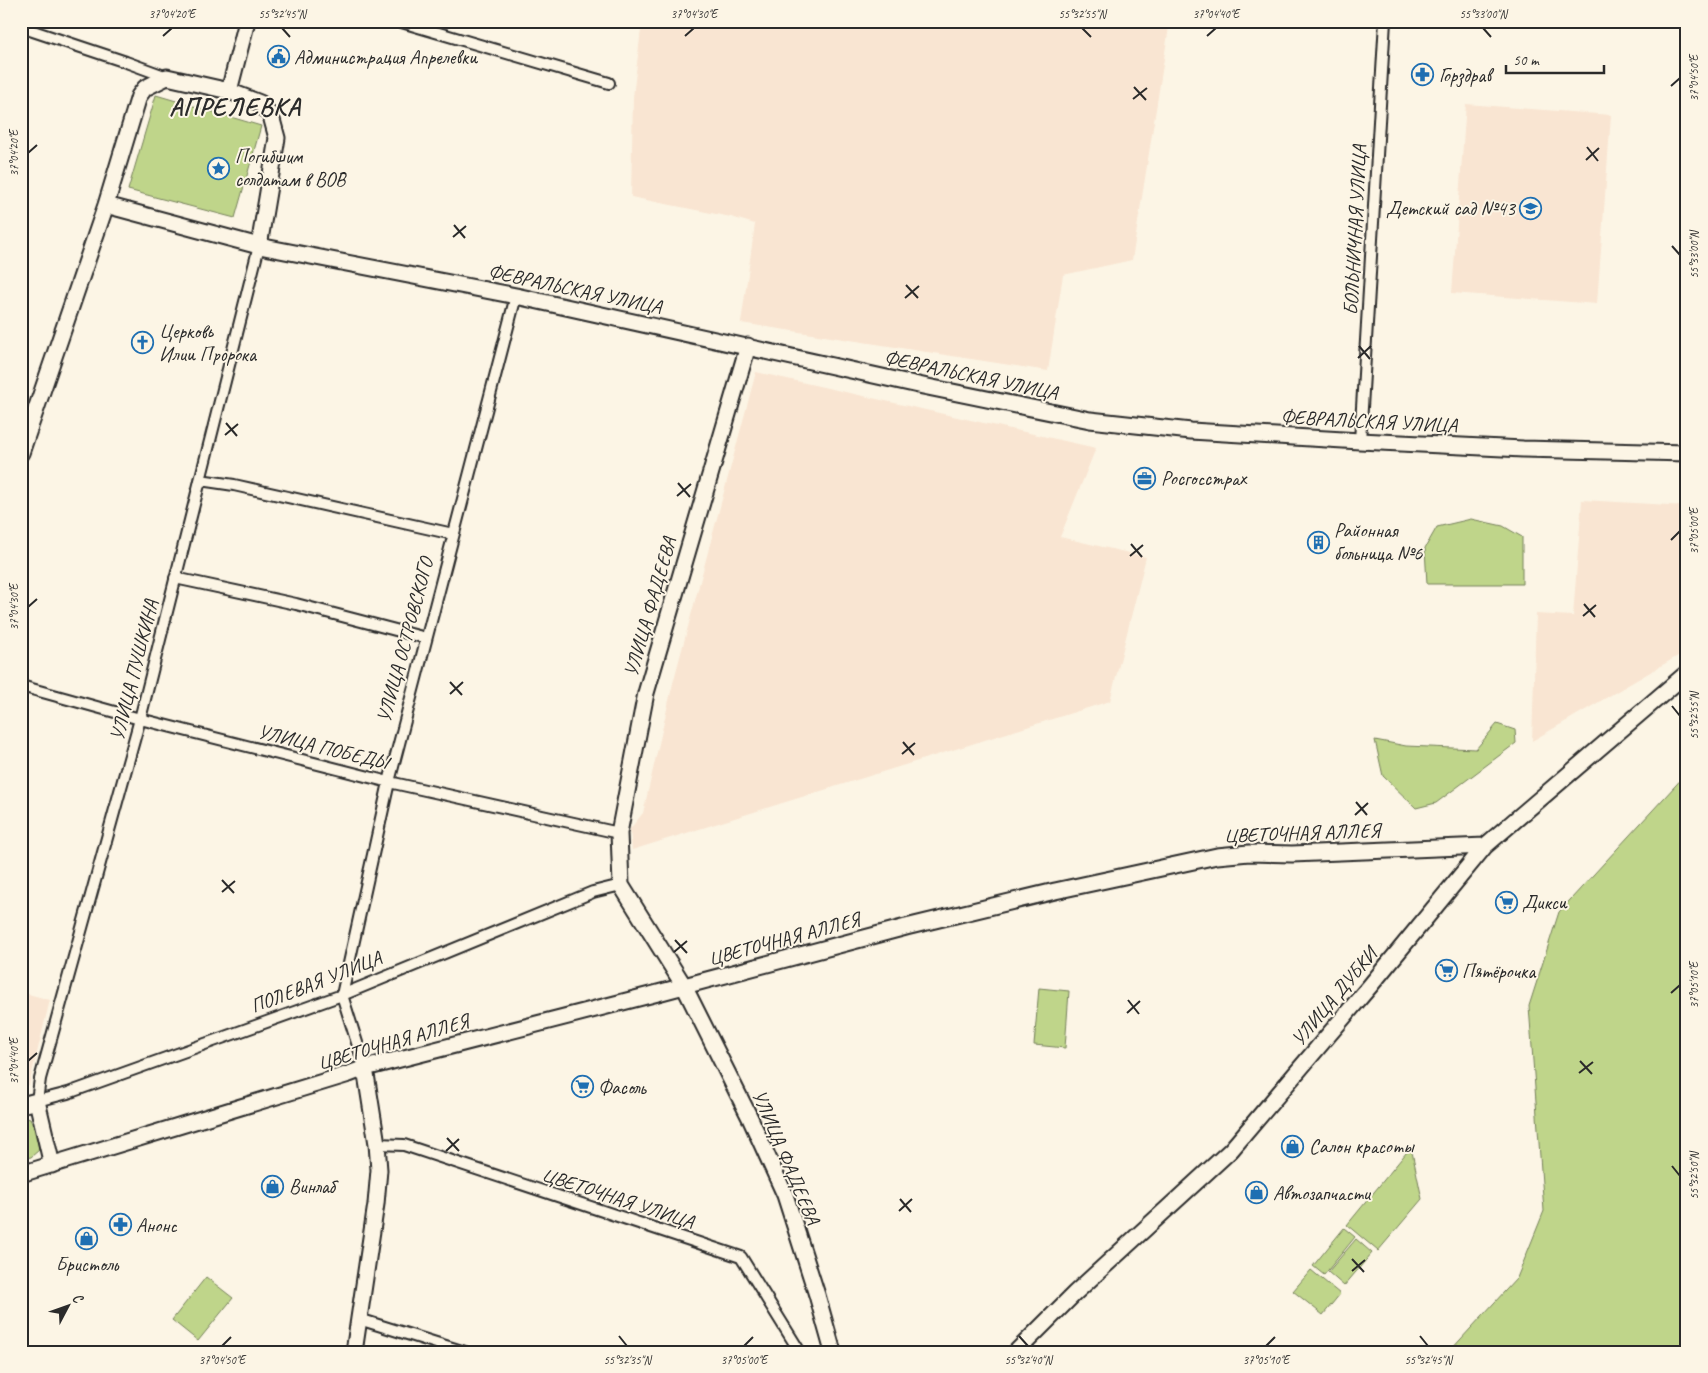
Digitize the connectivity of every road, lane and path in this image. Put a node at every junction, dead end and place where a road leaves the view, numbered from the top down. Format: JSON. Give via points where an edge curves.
{"nodes":[{"id":1,"x":247,"y":21,"type":"edge"},
{"id":2,"x":398,"y":21,"type":"edge"},
{"id":3,"x":1385,"y":21,"type":"edge"},
{"id":4,"x":21,"y":27,"type":"edge"},
{"id":5,"x":167,"y":77,"type":"junction"},
{"id":6,"x":609,"y":83,"type":"dead end"},
{"id":7,"x":229,"y":92,"type":"junction"},
{"id":8,"x":106,"y":205,"type":"junction"},
{"id":9,"x":258,"y":246,"type":"junction"},
{"id":10,"x":516,"y":296,"type":"junction"},
{"id":11,"x":748,"y":346,"type":"junction"},
{"id":12,"x":1360,"y":441,"type":"junction"},
{"id":13,"x":21,"y":453,"type":"edge"},
{"id":14,"x":1687,"y":453,"type":"edge"},
{"id":15,"x":200,"y":480,"type":"junction"},
{"id":16,"x":454,"y":534,"type":"junction"},
{"id":17,"x":175,"y":578,"type":"junction"},
{"id":18,"x":426,"y":638,"type":"junction"},
{"id":19,"x":1687,"y":673,"type":"edge"},
{"id":20,"x":21,"y":686,"type":"edge"},
{"id":21,"x":140,"y":719,"type":"junction"},
{"id":22,"x":389,"y":782,"type":"junction"},
{"id":23,"x":619,"y":833,"type":"junction"},
{"id":24,"x":1485,"y":846,"type":"junction"},
{"id":25,"x":621,"y":885,"type":"junction"},
{"id":26,"x":684,"y":986,"type":"junction"},
{"id":27,"x":342,"y":995,"type":"junction"},
{"id":28,"x":365,"y":1068,"type":"junction"},
{"id":29,"x":37,"y":1101,"type":"junction"},
{"id":30,"x":21,"y":1105,"type":"edge"},
{"id":31,"x":378,"y":1144,"type":"junction"},
{"id":32,"x":52,"y":1164,"type":"junction"},
{"id":33,"x":21,"y":1174,"type":"edge"},
{"id":34,"x":359,"y":1319,"type":"junction"},
{"id":35,"x":354,"y":1352,"type":"edge"},
{"id":36,"x":465,"y":1352,"type":"edge"},
{"id":37,"x":800,"y":1352,"type":"edge"},
{"id":38,"x":833,"y":1352,"type":"edge"},
{"id":39,"x":1016,"y":1352,"type":"edge"}],
"edges":[{"from":1,"to":7,"type":"street"},
{"from":2,"to":6,"type":"street"},
{"from":3,"to":12,"type":"street","name":"БОЛЬНИЧНАЯ УЛИЦА"},
{"from":4,"to":5,"type":"street"},
{"from":5,"to":7,"type":"street"},
{"from":5,"to":8,"type":"street","via":[[144,88],[139,96]]},
{"from":7,"to":9,"type":"street","via":[[260,103],[271,116],[277,138]]},
{"from":8,"to":9,"type":"street","name":"ФЕВРАЛЬСКАЯ УЛИЦА"},
{"from":8,"to":13,"type":"street"},
{"from":9,"to":10,"type":"street","name":"ФЕВРАЛЬСКАЯ УЛИЦА"},
{"from":9,"to":15,"type":"street","name":"УЛИЦА ПУШКИНА"},
{"from":10,"to":11,"type":"street","name":"ФЕВРАЛЬСКАЯ УЛИЦА"},
{"from":10,"to":16,"type":"street","name":"УЛИЦА ОСТРОВСКОГО"},
{"from":11,"to":12,"type":"street","name":"ФЕВРАЛЬСКАЯ УЛИЦА","via":[[1090,420],[1191,431]]},
{"from":11,"to":23,"type":"street","name":"УЛИЦА ФАДЕЕВА","via":[[646,693]]},
{"from":12,"to":14,"type":"street","name":"ФЕВРАЛЬСКАЯ УЛИЦА"},
{"from":15,"to":16,"type":"street"},
{"from":15,"to":17,"type":"street","name":"УЛИЦА ПУШКИНА"},
{"from":16,"to":18,"type":"street","name":"УЛИЦА ОСТРОВСКОГО"},
{"from":17,"to":18,"type":"street","via":[[296,604]]},
{"from":17,"to":21,"type":"street","name":"УЛИЦА ПУШКИНА"},
{"from":18,"to":22,"type":"street","name":"УЛИЦА ОСТРОВСКОГО"},
{"from":19,"to":24,"type":"street","name":"УЛИЦА ДУБКИ"},
{"from":20,"to":21,"type":"street","name":"УЛИЦА ПОБЕДЫ"},
{"from":21,"to":22,"type":"street","name":"УЛИЦА ПОБЕДЫ"},
{"from":21,"to":29,"type":"street","name":"УЛИЦА ПУШКИНА","via":[[40,1078]]},
{"from":22,"to":23,"type":"street","name":"УЛИЦА ПОБЕДЫ"},
{"from":22,"to":27,"type":"street","name":"УЛИЦА ОСТРОВСКОГО"},
{"from":23,"to":25,"type":"street","name":"УЛИЦА ФАДЕЕВА"},
{"from":24,"to":26,"type":"street","name":"ЦВЕТОЧНАЯ АЛЛЕЯ","via":[[1292,854],[1249,852],[1217,856],[906,927]]},
{"from":24,"to":39,"type":"street","name":"УЛИЦА ДУБКИ","via":[[1231,1150],[1075,1293]]},
{"from":25,"to":26,"type":"street","name":"УЛИЦА ФАДЕЕВА"},
{"from":25,"to":27,"type":"street","name":"ПОЛЕВАЯ УЛИЦА","via":[[593,892]]},
{"from":26,"to":28,"type":"street","name":"ЦВЕТОЧНАЯ АЛЛЕЯ"},
{"from":26,"to":38,"type":"street","name":"УЛИЦА ФАДЕЕВА","via":[[786,1195]]},
{"from":27,"to":28,"type":"street"},
{"from":27,"to":29,"type":"street","name":"ПОЛЕВАЯ УЛИЦА","via":[[68,1093]]},
{"from":28,"to":31,"type":"street"},
{"from":28,"to":32,"type":"street","name":"ЦВЕТОЧНАЯ АЛЛЕЯ"},
{"from":29,"to":30,"type":"street","name":"ПОЛЕВАЯ УЛИЦА"},
{"from":29,"to":32,"type":"street"},
{"from":31,"to":34,"type":"street","via":[[376,1204]]},
{"from":31,"to":37,"type":"street","name":"ЦВЕТОЧНАЯ УЛИЦА","via":[[404,1145],[741,1257]]},
{"from":32,"to":33,"type":"street","name":"ЦВЕТОЧНАЯ АЛЛЕЯ"},
{"from":34,"to":35,"type":"street"},
{"from":34,"to":36,"type":"street"}]}
